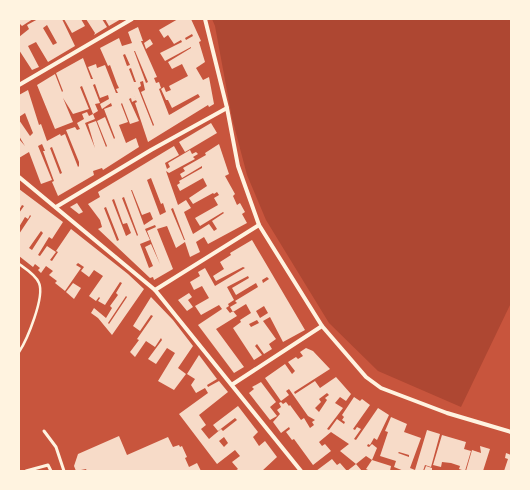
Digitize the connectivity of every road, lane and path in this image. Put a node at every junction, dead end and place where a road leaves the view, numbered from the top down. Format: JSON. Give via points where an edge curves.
{"nodes":[{"id":1,"x":132,"y":19,"type":"edge"},
{"id":2,"x":205,"y":19,"type":"edge"},
{"id":3,"x":19,"y":85,"type":"edge"},
{"id":4,"x":227,"y":108,"type":"junction"},
{"id":5,"x":19,"y":177,"type":"edge"},
{"id":6,"x":56,"y":207,"type":"junction"},
{"id":7,"x":259,"y":225,"type":"junction"},
{"id":8,"x":19,"y":264,"type":"edge"},
{"id":9,"x":155,"y":290,"type":"junction"},
{"id":10,"x":322,"y":326,"type":"junction"},
{"id":11,"x":19,"y":352,"type":"edge"},
{"id":12,"x":233,"y":384,"type":"junction"},
{"id":13,"x":44,"y":431,"type":"dead end"},
{"id":14,"x":511,"y":432,"type":"edge"},
{"id":15,"x":26,"y":471,"type":"edge"},
{"id":16,"x":51,"y":471,"type":"edge"},
{"id":17,"x":64,"y":471,"type":"edge"},
{"id":18,"x":301,"y":471,"type":"edge"}],
"edges":[{"from":1,"to":3,"type":"street"},
{"from":2,"to":4,"type":"street"},
{"from":4,"to":6,"type":"street"},
{"from":4,"to":7,"type":"street","via":[[238,166]]},
{"from":5,"to":6,"type":"street"},
{"from":6,"to":9,"type":"street"},
{"from":7,"to":9,"type":"street"},
{"from":7,"to":10,"type":"street"},
{"from":8,"to":11,"type":"path","via":[[39,282],[40,287],[35,313]]},
{"from":9,"to":12,"type":"street"},
{"from":10,"to":12,"type":"street"},
{"from":10,"to":14,"type":"street","via":[[362,373],[381,388],[447,413]]},
{"from":12,"to":18,"type":"street"},
{"from":13,"to":17,"type":"lane","via":[[56,447]]},
{"from":15,"to":16,"type":"lane","via":[[48,465]]}]}
